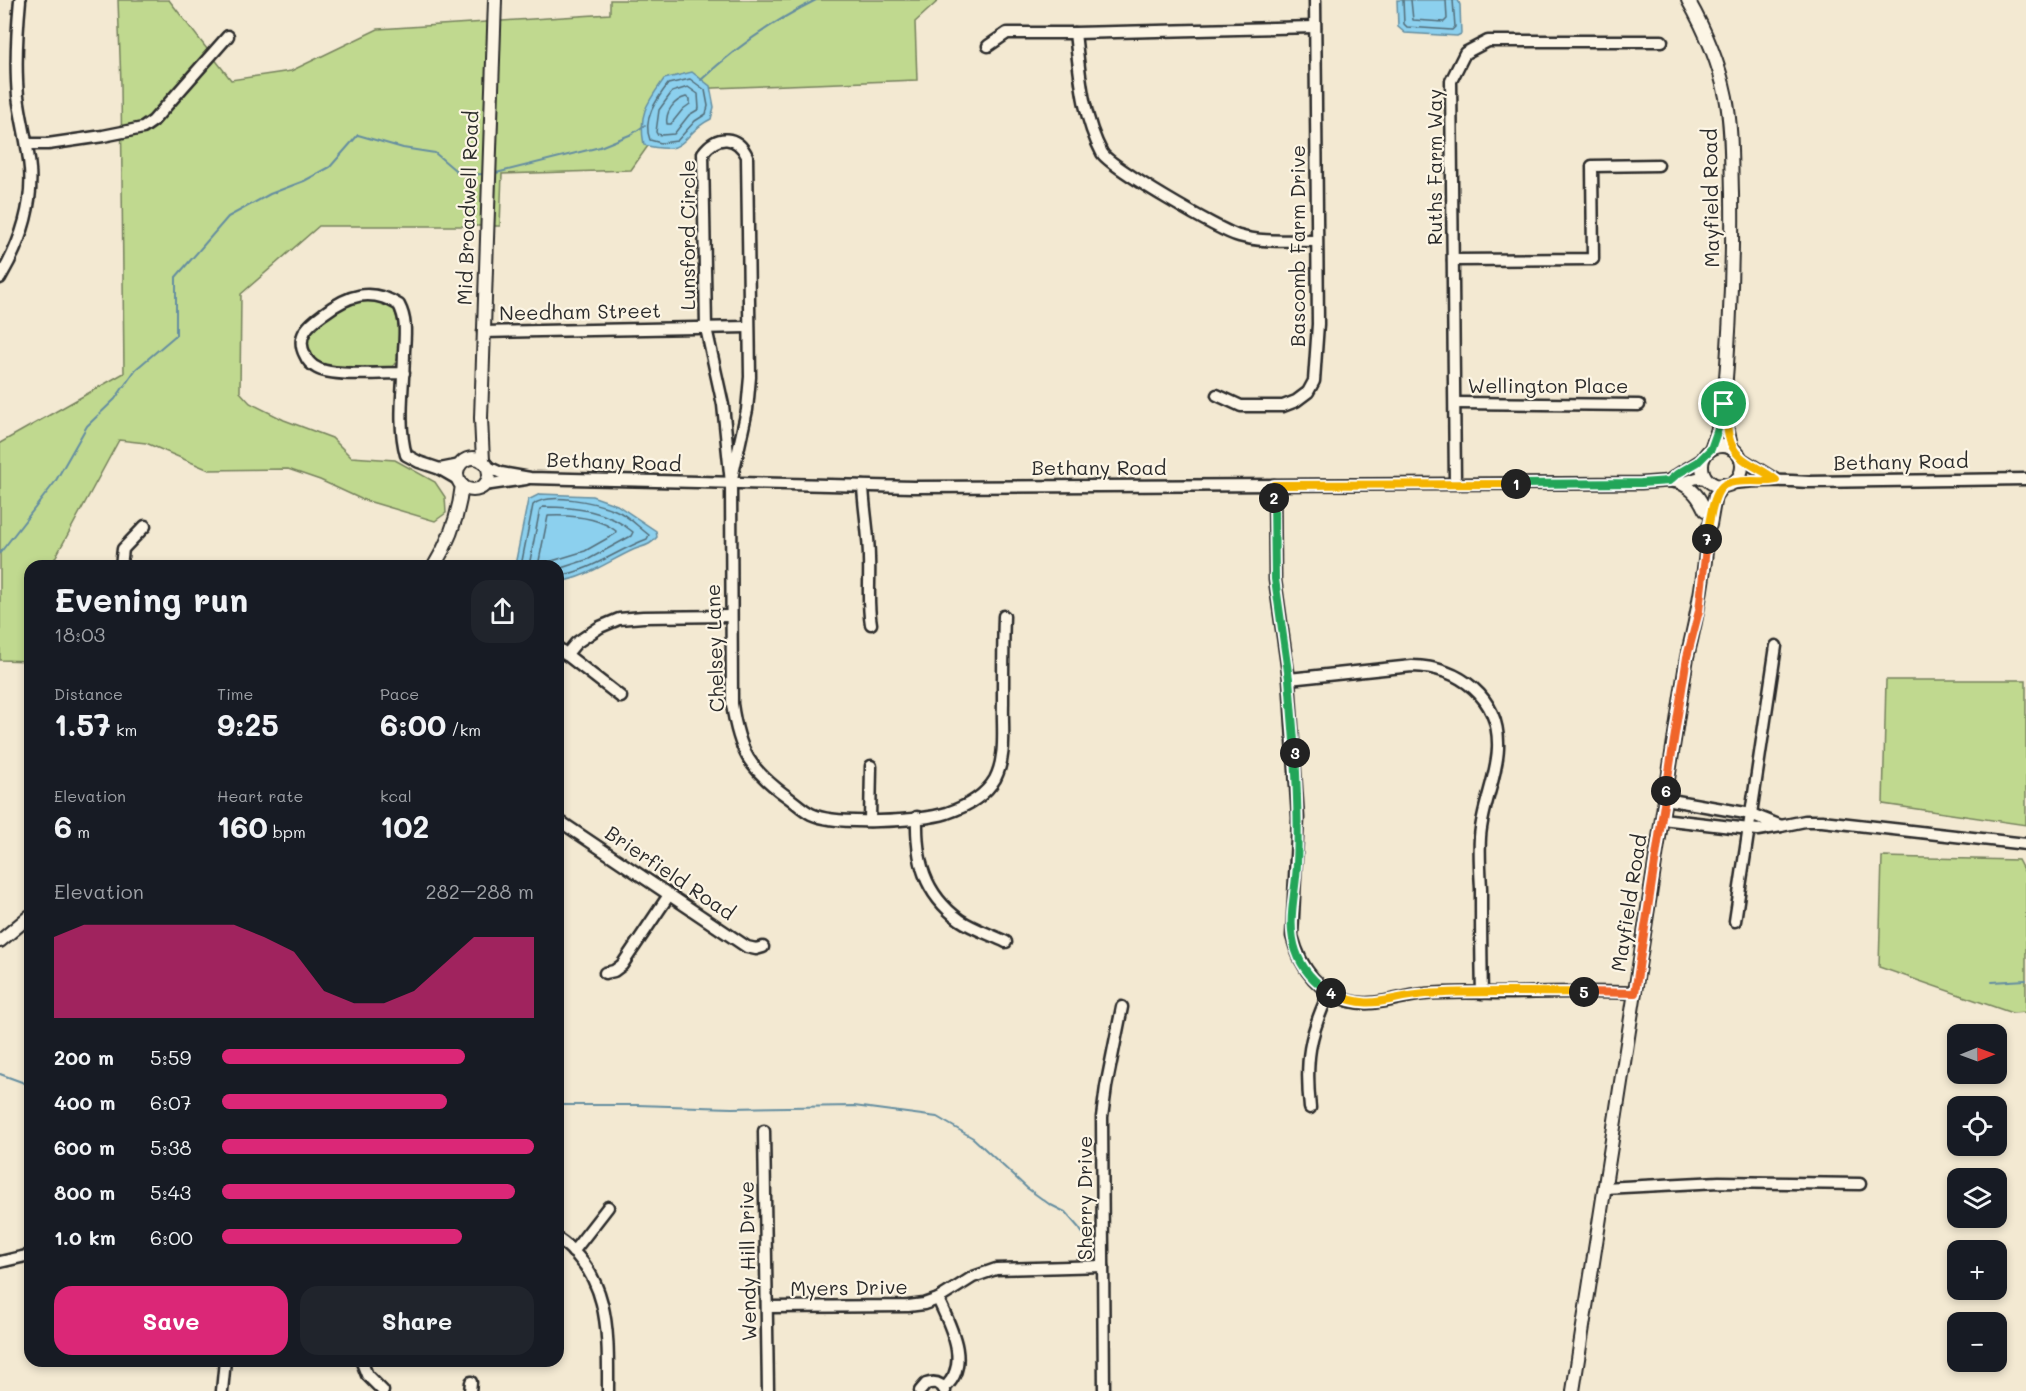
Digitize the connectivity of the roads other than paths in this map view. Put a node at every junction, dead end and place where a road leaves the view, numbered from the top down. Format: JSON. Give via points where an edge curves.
{"nodes":[{"id":1,"x":20,"y":0,"type":"edge"},
{"id":2,"x":495,"y":0,"type":"edge"},
{"id":3,"x":1315,"y":0,"type":"edge"},
{"id":4,"x":1688,"y":0,"type":"edge"},
{"id":5,"x":1315,"y":27,"type":"junction"},
{"id":6,"x":1075,"y":33,"type":"junction"},
{"id":7,"x":228,"y":36,"type":"dead end"},
{"id":8,"x":1662,"y":41,"type":"dead end"},
{"id":9,"x":988,"y":46,"type":"dead end"},
{"id":10,"x":27,"y":144,"type":"junction"},
{"id":11,"x":1658,"y":165,"type":"dead end"},
{"id":12,"x":1316,"y":241,"type":"junction"},
{"id":13,"x":1453,"y":260,"type":"junction"},
{"id":14,"x":0,"y":278,"type":"edge"},
{"id":15,"x":748,"y":327,"type":"junction"},
{"id":16,"x":706,"y":328,"type":"junction"},
{"id":17,"x":483,"y":332,"type":"junction"},
{"id":18,"x":404,"y":373,"type":"junction"},
{"id":19,"x":1217,"y":395,"type":"dead end"},
{"id":20,"x":1456,"y":403,"type":"junction"},
{"id":21,"x":1724,"y":404,"type":"junction"},
{"id":22,"x":1640,"y":405,"type":"dead end"},
{"id":23,"x":481,"y":418,"type":"junction"},
{"id":24,"x":1707,"y":453,"type":"junction"},
{"id":25,"x":1736,"y":453,"type":"junction"},
{"id":26,"x":463,"y":462,"type":"junction"},
{"id":27,"x":486,"y":464,"type":"junction"},
{"id":28,"x":440,"y":469,"type":"junction"},
{"id":29,"x":530,"y":478,"type":"junction"},
{"id":30,"x":2026,"y":479,"type":"edge"},
{"id":31,"x":1708,"y":480,"type":"junction"},
{"id":32,"x":1776,"y":480,"type":"junction"},
{"id":33,"x":1675,"y":482,"type":"junction"},
{"id":34,"x":460,"y":483,"type":"junction"},
{"id":35,"x":731,"y":483,"type":"junction"},
{"id":36,"x":1455,"y":483,"type":"junction"},
{"id":37,"x":1728,"y":484,"type":"junction"},
{"id":38,"x":1274,"y":485,"type":"junction"},
{"id":39,"x":863,"y":486,"type":"junction"},
{"id":40,"x":480,"y":487,"type":"junction"},
{"id":41,"x":1705,"y":510,"type":"junction"},
{"id":42,"x":456,"y":522,"type":"junction"},
{"id":43,"x":145,"y":526,"type":"dead end"},
{"id":44,"x":1708,"y":528,"type":"junction"},
{"id":45,"x":122,"y":560,"type":"edge"},
{"id":46,"x":438,"y":560,"type":"edge"},
{"id":47,"x":731,"y":616,"type":"junction"},
{"id":48,"x":1004,"y":616,"type":"dead end"},
{"id":49,"x":871,"y":624,"type":"dead end"},
{"id":50,"x":1776,"y":645,"type":"dead end"},
{"id":51,"x":564,"y":651,"type":"edge"},
{"id":52,"x":564,"y":654,"type":"edge"},
{"id":53,"x":1289,"y":679,"type":"junction"},
{"id":54,"x":621,"y":697,"type":"dead end"},
{"id":55,"x":871,"y":766,"type":"dead end"},
{"id":56,"x":1665,"y":799,"type":"junction"},
{"id":57,"x":1751,"y":814,"type":"junction"},
{"id":58,"x":917,"y":817,"type":"junction"},
{"id":59,"x":1662,"y":819,"type":"junction"},
{"id":60,"x":870,"y":821,"type":"junction"},
{"id":61,"x":564,"y":824,"type":"edge"},
{"id":62,"x":1781,"y":826,"type":"junction"},
{"id":63,"x":1749,"y":830,"type":"junction"},
{"id":64,"x":2026,"y":844,"type":"edge"},
{"id":65,"x":669,"y":895,"type":"junction"},
{"id":66,"x":24,"y":921,"type":"edge"},
{"id":67,"x":1735,"y":921,"type":"dead end"},
{"id":68,"x":0,"y":940,"type":"edge"},
{"id":69,"x":1006,"y":942,"type":"dead end"},
{"id":70,"x":763,"y":947,"type":"dead end"},
{"id":71,"x":605,"y":974,"type":"dead end"},
{"id":72,"x":1329,"y":993,"type":"junction"},
{"id":73,"x":1482,"y":993,"type":"junction"},
{"id":74,"x":1635,"y":993,"type":"junction"},
{"id":75,"x":1122,"y":1007,"type":"dead end"},
{"id":76,"x":1310,"y":1108,"type":"dead end"},
{"id":77,"x":764,"y":1131,"type":"dead end"},
{"id":78,"x":1860,"y":1184,"type":"dead end"},
{"id":79,"x":1604,"y":1188,"type":"junction"},
{"id":80,"x":608,"y":1207,"type":"dead end"},
{"id":81,"x":564,"y":1244,"type":"edge"},
{"id":82,"x":573,"y":1252,"type":"junction"},
{"id":83,"x":24,"y":1256,"type":"edge"},
{"id":84,"x":0,"y":1262,"type":"edge"},
{"id":85,"x":1103,"y":1266,"type":"junction"},
{"id":86,"x":938,"y":1299,"type":"junction"},
{"id":87,"x":767,"y":1307,"type":"junction"},
{"id":88,"x":224,"y":1367,"type":"edge"},
{"id":89,"x":364,"y":1367,"type":"edge"},
{"id":90,"x":944,"y":1390,"type":"edge"},
{"id":91,"x":222,"y":1391,"type":"edge"},
{"id":92,"x":383,"y":1391,"type":"edge"},
{"id":93,"x":608,"y":1391,"type":"edge"},
{"id":94,"x":768,"y":1391,"type":"edge"},
{"id":95,"x":920,"y":1391,"type":"edge"},
{"id":96,"x":1104,"y":1391,"type":"edge"},
{"id":97,"x":1573,"y":1391,"type":"edge"}],
"edges":[{"from":1,"to":10,"type":"street","via":[[16,67]]},
{"from":2,"to":17,"type":"street","name":"Mid Broadwell Road"},
{"from":3,"to":5,"type":"street","name":"Bascomb Farm Drive"},
{"from":4,"to":21,"type":"street","name":"Mayfield Road","via":[[1715,57],[1731,135],[1733,252]]},
{"from":5,"to":6,"type":"street"},
{"from":5,"to":12,"type":"street","name":"Bascomb Farm Drive"},
{"from":6,"to":9,"type":"street","via":[[1007,33]]},
{"from":6,"to":12,"type":"street","via":[[1088,123],[1104,156],[1161,195],[1238,236]]},
{"from":7,"to":10,"type":"street","via":[[143,128]]},
{"from":8,"to":13,"type":"street","name":"Ruths Farm Way","via":[[1488,41],[1465,53],[1451,81]]},
{"from":10,"to":14,"type":"street","via":[[30,182],[26,219]]},
{"from":11,"to":13,"type":"street","via":[[1592,166],[1593,259]]},
{"from":12,"to":19,"type":"street","name":"Bascomb Farm Drive","via":[[1318,324],[1314,381],[1308,392],[1283,406],[1241,406]]},
{"from":13,"to":20,"type":"street","name":"Ruths Farm Way"},
{"from":15,"to":16,"type":"street","name":"Needham Street"},
{"from":15,"to":16,"type":"street","name":"Lunsford Circle","via":[[747,156],[743,148],[730,140],[720,140],[703,153]]},
{"from":15,"to":35,"type":"street","name":"Lunsford Circle","via":[[747,410]]},
{"from":16,"to":17,"type":"street","name":"Needham Street"},
{"from":16,"to":35,"type":"street","name":"Lunsford Circle","via":[[723,405]]},
{"from":17,"to":23,"type":"street","name":"Mid Broadwell Road"},
{"from":18,"to":18,"type":"street","via":[[405,321],[399,305],[383,297],[348,297],[310,324],[301,339],[309,363],[318,369]]},
{"from":18,"to":28,"type":"street","via":[[402,440],[406,455]]},
{"from":20,"to":22,"type":"street","name":"Wellington Place"},
{"from":20,"to":36,"type":"street","name":"Ruths Farm Way"},
{"from":21,"to":24,"type":"street","name":"Mayfield Road"},
{"from":21,"to":25,"type":"street","name":"Mayfield Road"},
{"from":23,"to":26,"type":"street","name":"Mid Broadwell Road","via":[[473,448]]},
{"from":23,"to":27,"type":"street","name":"Mid Broadwell Road","via":[[481,449]]},
{"from":24,"to":25,"type":"street","via":[[1722,446]]},
{"from":24,"to":31,"type":"street","via":[[1702,469]]},
{"from":24,"to":33,"type":"street","name":"Bethany Road","via":[[1677,474]]},
{"from":25,"to":32,"type":"street","name":"Bethany Road"},
{"from":25,"to":37,"type":"street","via":[[1742,467]]},
{"from":26,"to":27,"type":"street","via":[[476,458]]},
{"from":26,"to":28,"type":"street"},
{"from":26,"to":34,"type":"street","via":[[457,472]]},
{"from":27,"to":29,"type":"street","name":"Bethany Road","via":[[501,473]]},
{"from":27,"to":40,"type":"street","via":[[489,478]]},
{"from":28,"to":34,"type":"street"},
{"from":29,"to":35,"type":"street","name":"Bethany Road"},
{"from":29,"to":40,"type":"street","name":"Bethany Road"},
{"from":30,"to":32,"type":"street","name":"Bethany Road"},
{"from":31,"to":33,"type":"street","name":"Bethany Road"},
{"from":31,"to":37,"type":"street"},
{"from":31,"to":41,"type":"street","name":"Mayfield Road"},
{"from":32,"to":37,"type":"street","name":"Bethany Road"},
{"from":33,"to":36,"type":"street","name":"Bethany Road"},
{"from":33,"to":41,"type":"street","via":[[1690,488]]},
{"from":34,"to":40,"type":"street","via":[[468,489]]},
{"from":34,"to":42,"type":"street"},
{"from":35,"to":39,"type":"street","name":"Bethany Road"},
{"from":35,"to":47,"type":"street","name":"Chelsey Lane"},
{"from":36,"to":38,"type":"street","name":"Bethany Road"},
{"from":37,"to":44,"type":"street","name":"Mayfield Road","via":[[1715,496]]},
{"from":38,"to":39,"type":"street","name":"Bethany Road"},
{"from":38,"to":53,"type":"street","via":[[1275,579]]},
{"from":39,"to":49,"type":"street"},
{"from":40,"to":42,"type":"street"},
{"from":41,"to":44,"type":"street","name":"Mayfield Road","via":[[1704,525]]},
{"from":42,"to":46,"type":"street"},
{"from":43,"to":45,"type":"street","via":[[123,549]]},
{"from":44,"to":56,"type":"street","name":"Mayfield Road","via":[[1699,611],[1687,657]]},
{"from":47,"to":51,"type":"street","via":[[620,619]]},
{"from":47,"to":60,"type":"street","name":"Chelsey Lane","via":[[734,717],[742,746],[754,768],[811,814],[828,820]]},
{"from":48,"to":58,"type":"street","name":"Chelsey Lane","via":[[1003,746],[996,778],[965,806]]},
{"from":50,"to":57,"type":"street"},
{"from":52,"to":54,"type":"street"},
{"from":53,"to":72,"type":"street","via":[[1299,818],[1292,936],[1304,969]]},
{"from":53,"to":73,"type":"street","via":[[1429,667],[1462,679],[1486,704],[1495,724],[1498,746],[1480,837]]},
{"from":55,"to":60,"type":"street"},
{"from":56,"to":57,"type":"street"},
{"from":56,"to":59,"type":"street","name":"Mayfield Road"},
{"from":57,"to":62,"type":"street"},
{"from":57,"to":63,"type":"street"},
{"from":58,"to":60,"type":"street","name":"Chelsey Lane"},
{"from":58,"to":69,"type":"street","via":[[918,854],[931,888],[961,920]]},
{"from":59,"to":63,"type":"street"},
{"from":59,"to":74,"type":"street","name":"Mayfield Road"},
{"from":61,"to":65,"type":"street","name":"Brierfield Road"},
{"from":62,"to":63,"type":"street"},
{"from":62,"to":64,"type":"street","via":[[1822,821]]},
{"from":63,"to":67,"type":"street"},
{"from":65,"to":70,"type":"street","name":"Brierfield Road","via":[[747,948]]},
{"from":65,"to":71,"type":"street","via":[[622,965]]},
{"from":66,"to":68,"type":"street"},
{"from":72,"to":73,"type":"street","via":[[1369,1004],[1424,994]]},
{"from":72,"to":76,"type":"street","via":[[1309,1047],[1306,1077]]},
{"from":73,"to":74,"type":"street"},
{"from":74,"to":79,"type":"street","name":"Mayfield Road"},
{"from":75,"to":85,"type":"street","name":"Sherry Drive","via":[[1102,1117]]},
{"from":77,"to":87,"type":"street","name":"Wendy Hill Drive"},
{"from":78,"to":79,"type":"street","via":[[1719,1182]]},
{"from":79,"to":97,"type":"street","name":"Mayfield Road"},
{"from":80,"to":82,"type":"street"},
{"from":81,"to":82,"type":"street"},
{"from":82,"to":93,"type":"street","via":[[588,1267],[602,1301],[608,1344]]},
{"from":83,"to":84,"type":"street"},
{"from":85,"to":86,"type":"street","name":"Myers Drive","via":[[996,1269],[973,1277]]},
{"from":85,"to":96,"type":"street","name":"Sherry Drive"},
{"from":86,"to":87,"type":"street","name":"Myers Drive","via":[[908,1306]]},
{"from":86,"to":90,"type":"street","via":[[957,1345],[953,1379]]},
{"from":87,"to":94,"type":"street","name":"Wendy Hill Drive"},
{"from":88,"to":91,"type":"street"},
{"from":89,"to":92,"type":"street"},
{"from":90,"to":95,"type":"street","via":[[930,1382]]}]}
